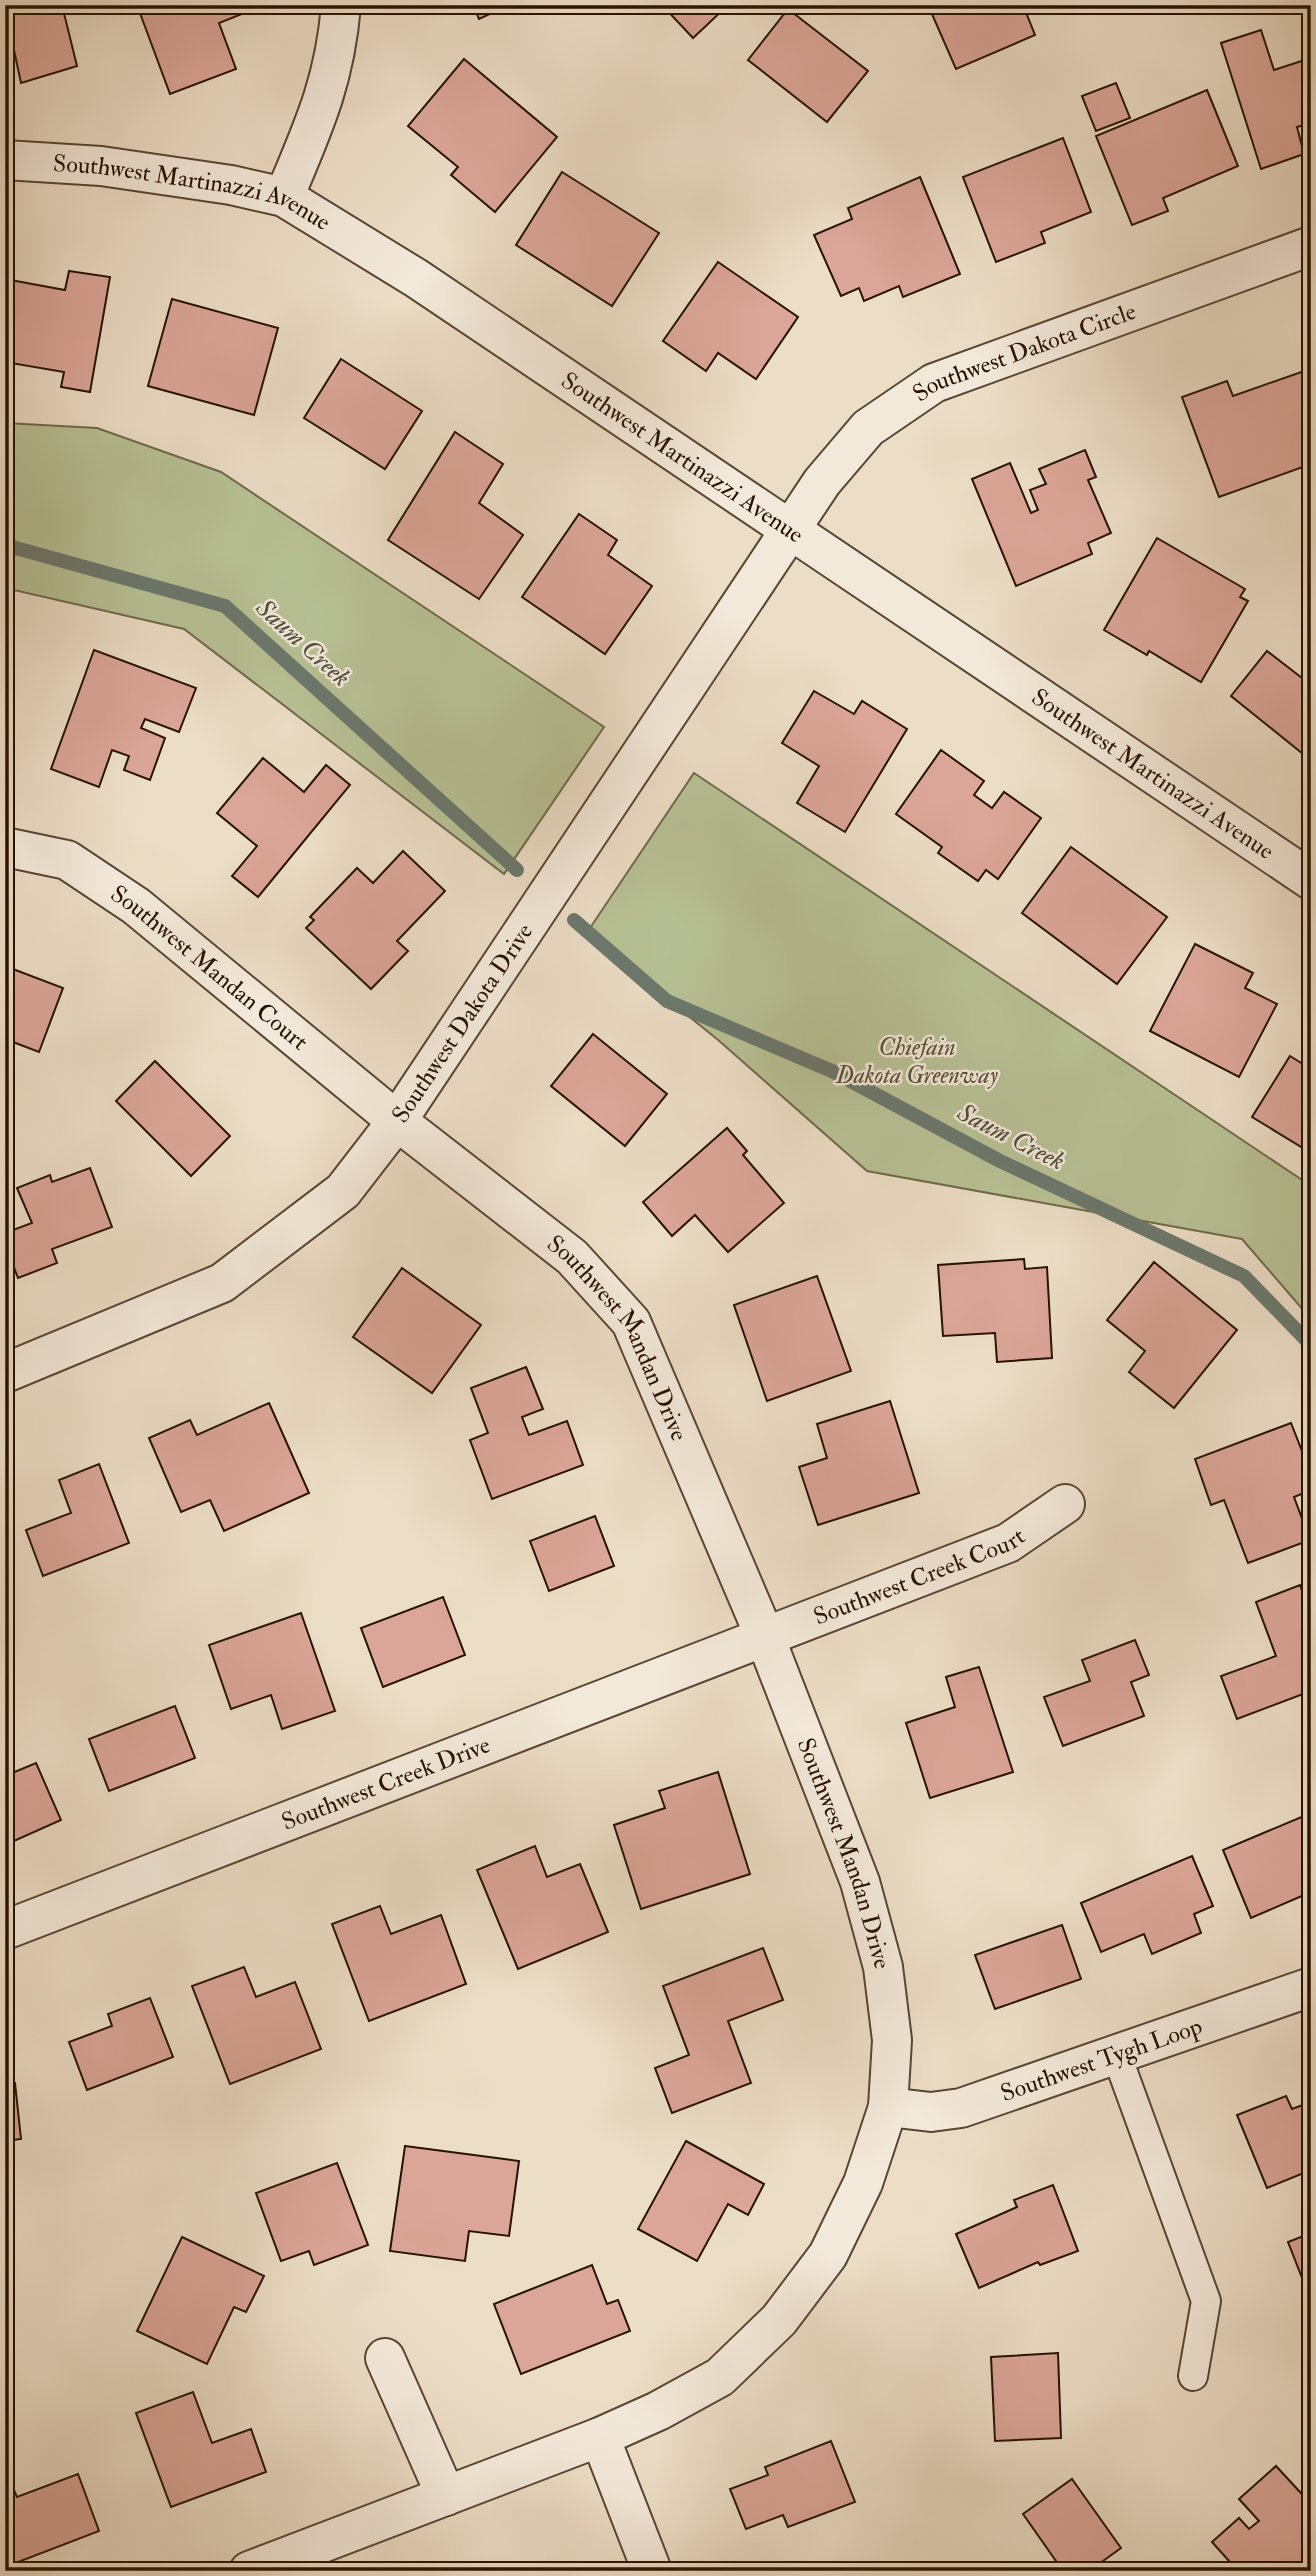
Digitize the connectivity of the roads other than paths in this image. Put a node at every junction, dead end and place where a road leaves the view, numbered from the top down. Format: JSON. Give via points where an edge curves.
{"nodes":[{"id":1,"x":341,"y":5,"type":"edge"},
{"id":2,"x":5,"y":160,"type":"edge"},
{"id":3,"x":284,"y":197,"type":"junction"},
{"id":4,"x":1311,"y":246,"type":"edge"},
{"id":5,"x":789,"y":530,"type":"junction"},
{"id":6,"x":5,"y":847,"type":"edge"},
{"id":7,"x":1311,"y":880,"type":"edge"},
{"id":8,"x":397,"y":1121,"type":"junction"},
{"id":9,"x":5,"y":1373,"type":"edge"},
{"id":10,"x":1065,"y":1504,"type":"dead end"},
{"id":11,"x":765,"y":1637,"type":"junction"},
{"id":12,"x":5,"y":1930,"type":"edge"},
{"id":13,"x":1311,"y":1987,"type":"edge"},
{"id":14,"x":1117,"y":2056,"type":"junction"},
{"id":15,"x":888,"y":2107,"type":"junction"},
{"id":16,"x":384,"y":2358,"type":"dead end"},
{"id":17,"x":1194,"y":2376,"type":"dead end"},
{"id":18,"x":600,"y":2437,"type":"junction"},
{"id":19,"x":446,"y":2496,"type":"junction"},
{"id":20,"x":249,"y":2571,"type":"edge"},
{"id":21,"x":652,"y":2571,"type":"edge"}],
"edges":[{"from":1,"to":3,"type":"street","via":[[327,93]]},
{"from":2,"to":3,"type":"street","name":"Southwest Martinazzi Avenue","via":[[101,166]]},
{"from":3,"to":5,"type":"street","name":"Southwest Martinazzi Avenue","via":[[416,278]]},
{"from":4,"to":5,"type":"street","name":"Southwest Dakota Circle","via":[[934,383],[868,428]]},
{"from":5,"to":7,"type":"street","name":"Southwest Martinazzi Avenue"},
{"from":5,"to":8,"type":"street","name":"Southwest Dakota Drive"},
{"from":6,"to":8,"type":"street","name":"Southwest Mandan Court","via":[[67,860],[136,906]]},
{"from":8,"to":9,"type":"street","name":"Southwest Dakota Drive","via":[[343,1191],[222,1283]]},
{"from":8,"to":11,"type":"street","name":"Southwest Mandan Drive","via":[[572,1257],[631,1322]]},
{"from":10,"to":11,"type":"street","name":"Southwest Creek Court","via":[[1009,1543]]},
{"from":11,"to":12,"type":"street","name":"Southwest Creek Drive"},
{"from":11,"to":15,"type":"street","name":"Southwest Mandan Drive","via":[[860,1882],[883,1967],[892,2040]]},
{"from":13,"to":14,"type":"street","name":"Southwest Tygh Loop"},
{"from":14,"to":15,"type":"street","name":"Southwest Tygh Loop","via":[[961,2108],[931,2112]]},
{"from":14,"to":17,"type":"lane","via":[[1206,2301]]},
{"from":15,"to":18,"type":"street","name":"Southwest Mandan Drive","via":[[863,2183],[828,2255],[779,2320],[720,2376]]},
{"from":16,"to":19,"type":"street"},
{"from":18,"to":19,"type":"street","name":"Southwest Mandan Drive"},
{"from":18,"to":21,"type":"street"},
{"from":19,"to":20,"type":"street","name":"Southwest Mandan Drive"}]}
